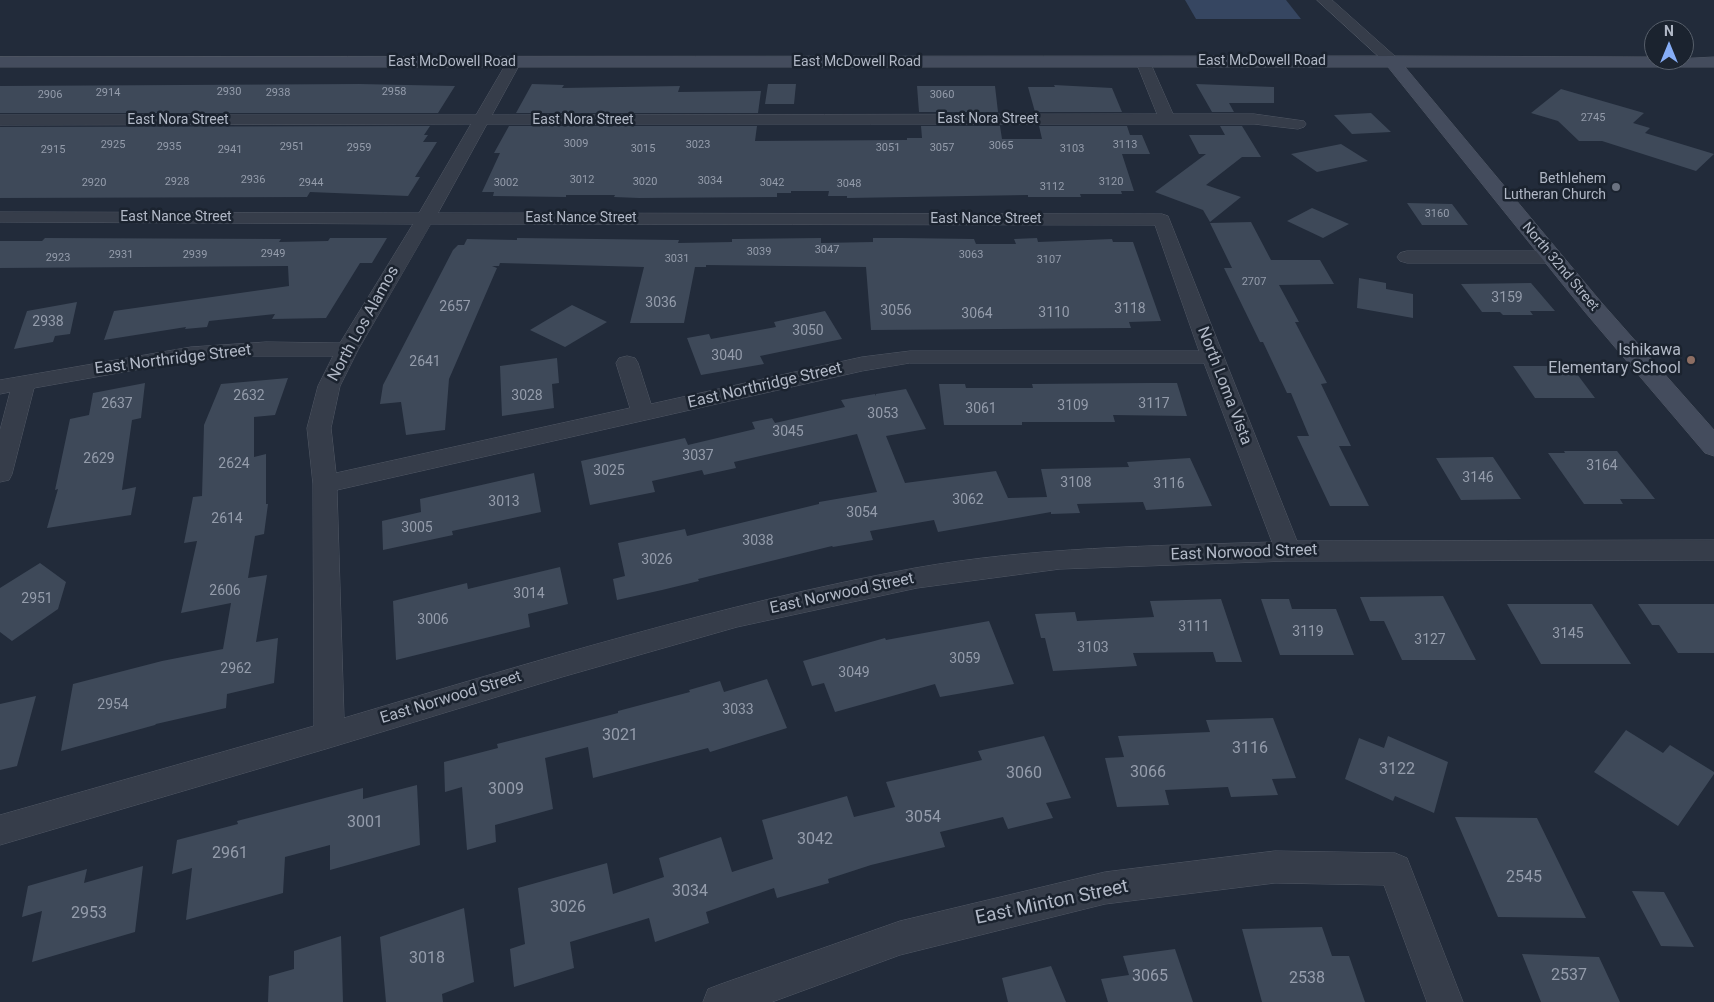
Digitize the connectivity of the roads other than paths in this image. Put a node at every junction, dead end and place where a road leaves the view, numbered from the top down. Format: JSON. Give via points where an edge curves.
{"nodes":[{"id":1,"x":1324,"y":0,"type":"edge"},
{"id":2,"x":1392,"y":61,"type":"junction"},
{"id":3,"x":0,"y":62,"type":"edge"},
{"id":4,"x":514,"y":62,"type":"junction"},
{"id":5,"x":1143,"y":62,"type":"junction"},
{"id":6,"x":1714,"y":62,"type":"edge"},
{"id":7,"x":1167,"y":119,"type":"junction"},
{"id":8,"x":0,"y":120,"type":"edge"},
{"id":9,"x":481,"y":121,"type":"junction"},
{"id":10,"x":1298,"y":124,"type":"dead end"},
{"id":11,"x":0,"y":217,"type":"edge"},
{"id":12,"x":426,"y":217,"type":"junction"},
{"id":13,"x":1162,"y":220,"type":"joint"},
{"id":14,"x":1407,"y":257,"type":"dead end"},
{"id":15,"x":1552,"y":257,"type":"junction"},
{"id":16,"x":347,"y":350,"type":"junction"},
{"id":17,"x":1212,"y":357,"type":"junction"},
{"id":18,"x":627,"y":363,"type":"dead end"},
{"id":19,"x":24,"y":383,"type":"junction"},
{"id":20,"x":0,"y":387,"type":"edge"},
{"id":21,"x":643,"y":413,"type":"junction"},
{"id":22,"x":1714,"y":448,"type":"edge"},
{"id":23,"x":0,"y":474,"type":"edge"},
{"id":24,"x":325,"y":484,"type":"junction"},
{"id":25,"x":1714,"y":550,"type":"edge"},
{"id":26,"x":1288,"y":551,"type":"junction"},
{"id":27,"x":328,"y":735,"type":"junction"},
{"id":28,"x":0,"y":830,"type":"edge"},
{"id":29,"x":721,"y":1002,"type":"edge"},
{"id":30,"x":1445,"y":1002,"type":"edge"}],
"edges":[{"from":1,"to":2,"type":"street","name":"North 32nd Street"},
{"from":2,"to":5,"type":"main road","name":"East McDowell Road"},
{"from":2,"to":6,"type":"main road","name":"East McDowell Road"},
{"from":2,"to":15,"type":"main road","name":"North 32nd Street"},
{"from":3,"to":4,"type":"main road","name":"East McDowell Road"},
{"from":4,"to":5,"type":"main road","name":"East McDowell Road"},
{"from":4,"to":9,"type":"street","name":"North Los Alamos"},
{"from":5,"to":7,"type":"street"},
{"from":7,"to":9,"type":"street","name":"East Nora Street"},
{"from":7,"to":10,"type":"street","name":"East Nora Street","via":[[1254,118]]},
{"from":8,"to":9,"type":"street","name":"East Nora Street"},
{"from":9,"to":12,"type":"street","name":"North Los Alamos"},
{"from":11,"to":12,"type":"street","name":"East Nance Street"},
{"from":12,"to":13,"type":"street","name":"East Nance Street"},
{"from":12,"to":16,"type":"street","name":"North Los Alamos"},
{"from":13,"to":17,"type":"street","name":"North Loma Vista"},
{"from":14,"to":15,"type":"street"},
{"from":15,"to":22,"type":"main road","name":"North 32nd Street"},
{"from":16,"to":19,"type":"street","name":"East Northridge Street","via":[[288,348],[217,352]]},
{"from":16,"to":24,"type":"street","name":"North Los Alamos","via":[[329,386],[319,428]]},
{"from":17,"to":21,"type":"street","name":"East Northridge Street","via":[[910,357],[862,364]]},
{"from":17,"to":26,"type":"street","name":"North Loma Vista"},
{"from":18,"to":21,"type":"street"},
{"from":19,"to":20,"type":"street","name":"East Northridge Street"},
{"from":19,"to":23,"type":"street"},
{"from":21,"to":24,"type":"street","name":"East Northridge Street"},
{"from":24,"to":27,"type":"street","name":"North Los Alamos"},
{"from":25,"to":26,"type":"street","name":"East Norwood Street"},
{"from":26,"to":27,"type":"street","name":"East Norwood Street","via":[[1060,559],[917,578],[737,616]]},
{"from":27,"to":28,"type":"street","name":"East Norwood Street"},
{"from":29,"to":30,"type":"street","name":"East Minton Street","via":[[900,938],[1105,888],[1275,867],[1395,869]]}]}
